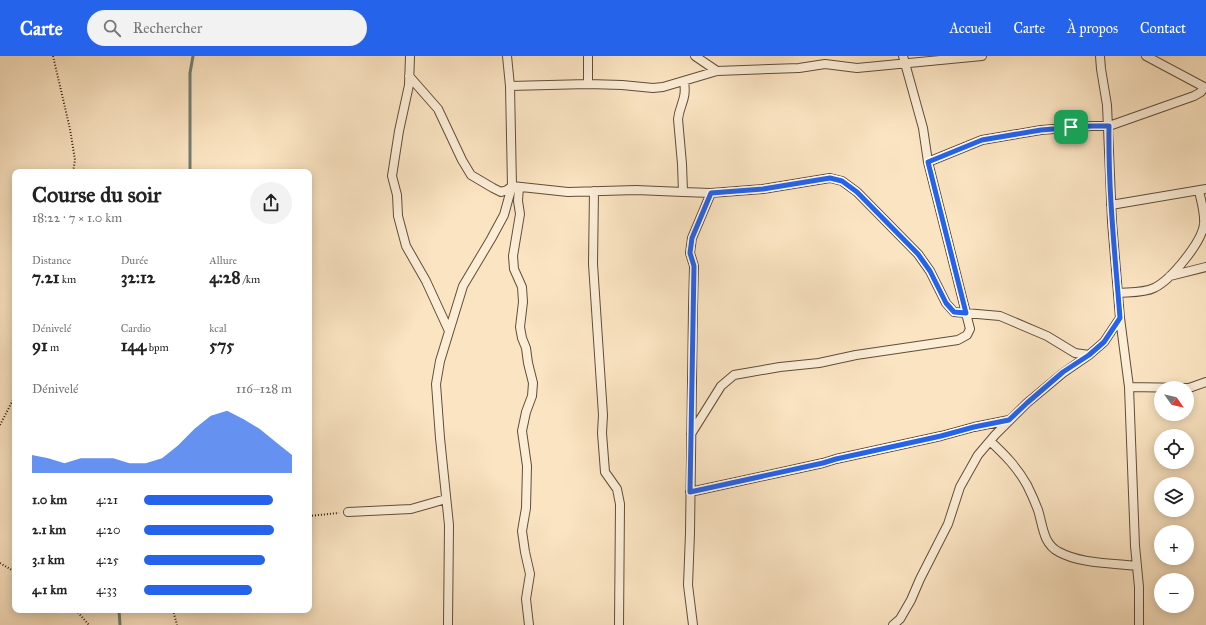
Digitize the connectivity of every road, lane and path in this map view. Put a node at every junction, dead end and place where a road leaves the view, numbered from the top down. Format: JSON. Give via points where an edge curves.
{"nodes":[{"id":1,"x":53,"y":56,"type":"edge"},
{"id":2,"x":410,"y":56,"type":"edge"},
{"id":3,"x":508,"y":56,"type":"edge"},
{"id":4,"x":588,"y":56,"type":"edge"},
{"id":5,"x":695,"y":56,"type":"edge"},
{"id":6,"x":982,"y":56,"type":"edge"},
{"id":7,"x":1100,"y":56,"type":"edge"},
{"id":8,"x":1146,"y":56,"type":"edge"},
{"id":9,"x":905,"y":60,"type":"edge"},
{"id":10,"x":717,"y":71,"type":"junction"},
{"id":11,"x":409,"y":76,"type":"junction"},
{"id":12,"x":684,"y":81,"type":"junction"},
{"id":13,"x":588,"y":84,"type":"junction"},
{"id":14,"x":510,"y":86,"type":"junction"},
{"id":15,"x":1205,"y":87,"type":"edge"},
{"id":16,"x":1109,"y":126,"type":"junction"},
{"id":17,"x":928,"y":162,"type":"junction"},
{"id":18,"x":74,"y":169,"type":"edge"},
{"id":19,"x":515,"y":187,"type":"junction"},
{"id":20,"x":1202,"y":190,"type":"edge"},
{"id":21,"x":594,"y":191,"type":"junction"},
{"id":22,"x":683,"y":192,"type":"junction"},
{"id":23,"x":711,"y":193,"type":"junction"},
{"id":24,"x":1111,"y":205,"type":"junction"},
{"id":25,"x":1206,"y":267,"type":"edge"},
{"id":26,"x":1169,"y":276,"type":"junction"},
{"id":27,"x":1118,"y":293,"type":"junction"},
{"id":28,"x":966,"y":313,"type":"junction"},
{"id":29,"x":1120,"y":318,"type":"junction"},
{"id":30,"x":449,"y":332,"type":"junction"},
{"id":31,"x":1089,"y":355,"type":"junction"},
{"id":32,"x":1206,"y":382,"type":"edge"},
{"id":33,"x":1129,"y":387,"type":"junction"},
{"id":34,"x":12,"y":402,"type":"edge"},
{"id":35,"x":1009,"y":420,"type":"junction"},
{"id":36,"x":0,"y":425,"type":"edge"},
{"id":37,"x":690,"y":434,"type":"junction"},
{"id":38,"x":990,"y":441,"type":"junction"},
{"id":39,"x":690,"y":492,"type":"junction"},
{"id":40,"x":446,"y":499,"type":"junction"},
{"id":41,"x":348,"y":512,"type":"joint"},
{"id":42,"x":312,"y":516,"type":"edge"},
{"id":43,"x":0,"y":564,"type":"edge"},
{"id":44,"x":1137,"y":566,"type":"junction"},
{"id":45,"x":12,"y":570,"type":"edge"},
{"id":46,"x":79,"y":613,"type":"edge"},
{"id":47,"x":174,"y":613,"type":"edge"},
{"id":48,"x":897,"y":623,"type":"edge"},
{"id":49,"x":89,"y":625,"type":"edge"},
{"id":50,"x":177,"y":625,"type":"edge"},
{"id":51,"x":448,"y":625,"type":"edge"},
{"id":52,"x":529,"y":625,"type":"edge"},
{"id":53,"x":619,"y":625,"type":"edge"},
{"id":54,"x":693,"y":625,"type":"edge"},
{"id":55,"x":1139,"y":625,"type":"edge"}],
"edges":[{"from":1,"to":18,"type":"path","via":[[70,128],[75,160]]},
{"from":2,"to":11,"type":"street"},
{"from":3,"to":14,"type":"street"},
{"from":4,"to":13,"type":"street"},
{"from":5,"to":10,"type":"street"},
{"from":6,"to":9,"type":"street"},
{"from":7,"to":16,"type":"street"},
{"from":8,"to":15,"type":"street"},
{"from":9,"to":10,"type":"street","via":[[857,68],[825,64],[799,68]]},
{"from":9,"to":17,"type":"street","via":[[924,128]]},
{"from":10,"to":12,"type":"street"},
{"from":11,"to":19,"type":"street","via":[[438,110],[471,175],[501,192]]},
{"from":11,"to":30,"type":"street","via":[[392,176],[397,195],[398,216],[406,246],[426,281]]},
{"from":12,"to":13,"type":"street","via":[[653,88]]},
{"from":12,"to":22,"type":"street","via":[[686,94],[678,119]]},
{"from":13,"to":14,"type":"street"},
{"from":14,"to":19,"type":"street"},
{"from":15,"to":16,"type":"street","via":[[1194,96]]},
{"from":16,"to":17,"type":"street","via":[[1071,127],[1006,135],[982,140]]},
{"from":16,"to":24,"type":"street"},
{"from":17,"to":28,"type":"street"},
{"from":19,"to":21,"type":"street","via":[[568,192]]},
{"from":19,"to":30,"type":"street","via":[[491,240],[463,286]]},
{"from":19,"to":52,"type":"street","via":[[520,214],[513,256],[514,269],[522,287],[520,327],[533,383],[522,431],[527,466],[526,508],[522,531],[530,574],[526,599]]},
{"from":20,"to":24,"type":"street"},
{"from":20,"to":26,"type":"street","via":[[1204,225],[1194,247]]},
{"from":21,"to":22,"type":"street"},
{"from":21,"to":53,"type":"street","via":[[593,264],[605,472],[617,488],[620,504]]},
{"from":22,"to":23,"type":"street"},
{"from":23,"to":28,"type":"street","via":[[763,189],[830,178],[842,181],[857,192],[918,254],[946,303],[954,312]]},
{"from":23,"to":37,"type":"street","via":[[692,238],[690,253],[694,266]]},
{"from":24,"to":27,"type":"street"},
{"from":25,"to":26,"type":"street"},
{"from":26,"to":27,"type":"street","via":[[1148,290]]},
{"from":27,"to":29,"type":"street"},
{"from":28,"to":31,"type":"street","via":[[1000,316],[1047,336],[1075,353]]},
{"from":28,"to":37,"type":"street","via":[[970,329],[958,340],[734,376],[721,386]]},
{"from":29,"to":31,"type":"street","via":[[1104,342]]},
{"from":29,"to":33,"type":"street"},
{"from":30,"to":40,"type":"street","via":[[436,384]]},
{"from":31,"to":35,"type":"street","via":[[1063,372]]},
{"from":32,"to":33,"type":"street","via":[[1189,388]]},
{"from":33,"to":44,"type":"street"},
{"from":34,"to":36,"type":"path"},
{"from":35,"to":38,"type":"street"},
{"from":35,"to":39,"type":"street"},
{"from":37,"to":39,"type":"street"},
{"from":38,"to":44,"type":"street","via":[[1012,461],[1028,486],[1050,546],[1077,560]]},
{"from":38,"to":48,"type":"street","via":[[978,455],[960,486],[948,524]]},
{"from":39,"to":54,"type":"street","via":[[688,585]]},
{"from":40,"to":41,"type":"street","via":[[411,509]]},
{"from":40,"to":51,"type":"street"},
{"from":41,"to":42,"type":"path"},
{"from":43,"to":45,"type":"path"},
{"from":44,"to":55,"type":"street"},
{"from":46,"to":49,"type":"path"},
{"from":47,"to":50,"type":"path"}]}
